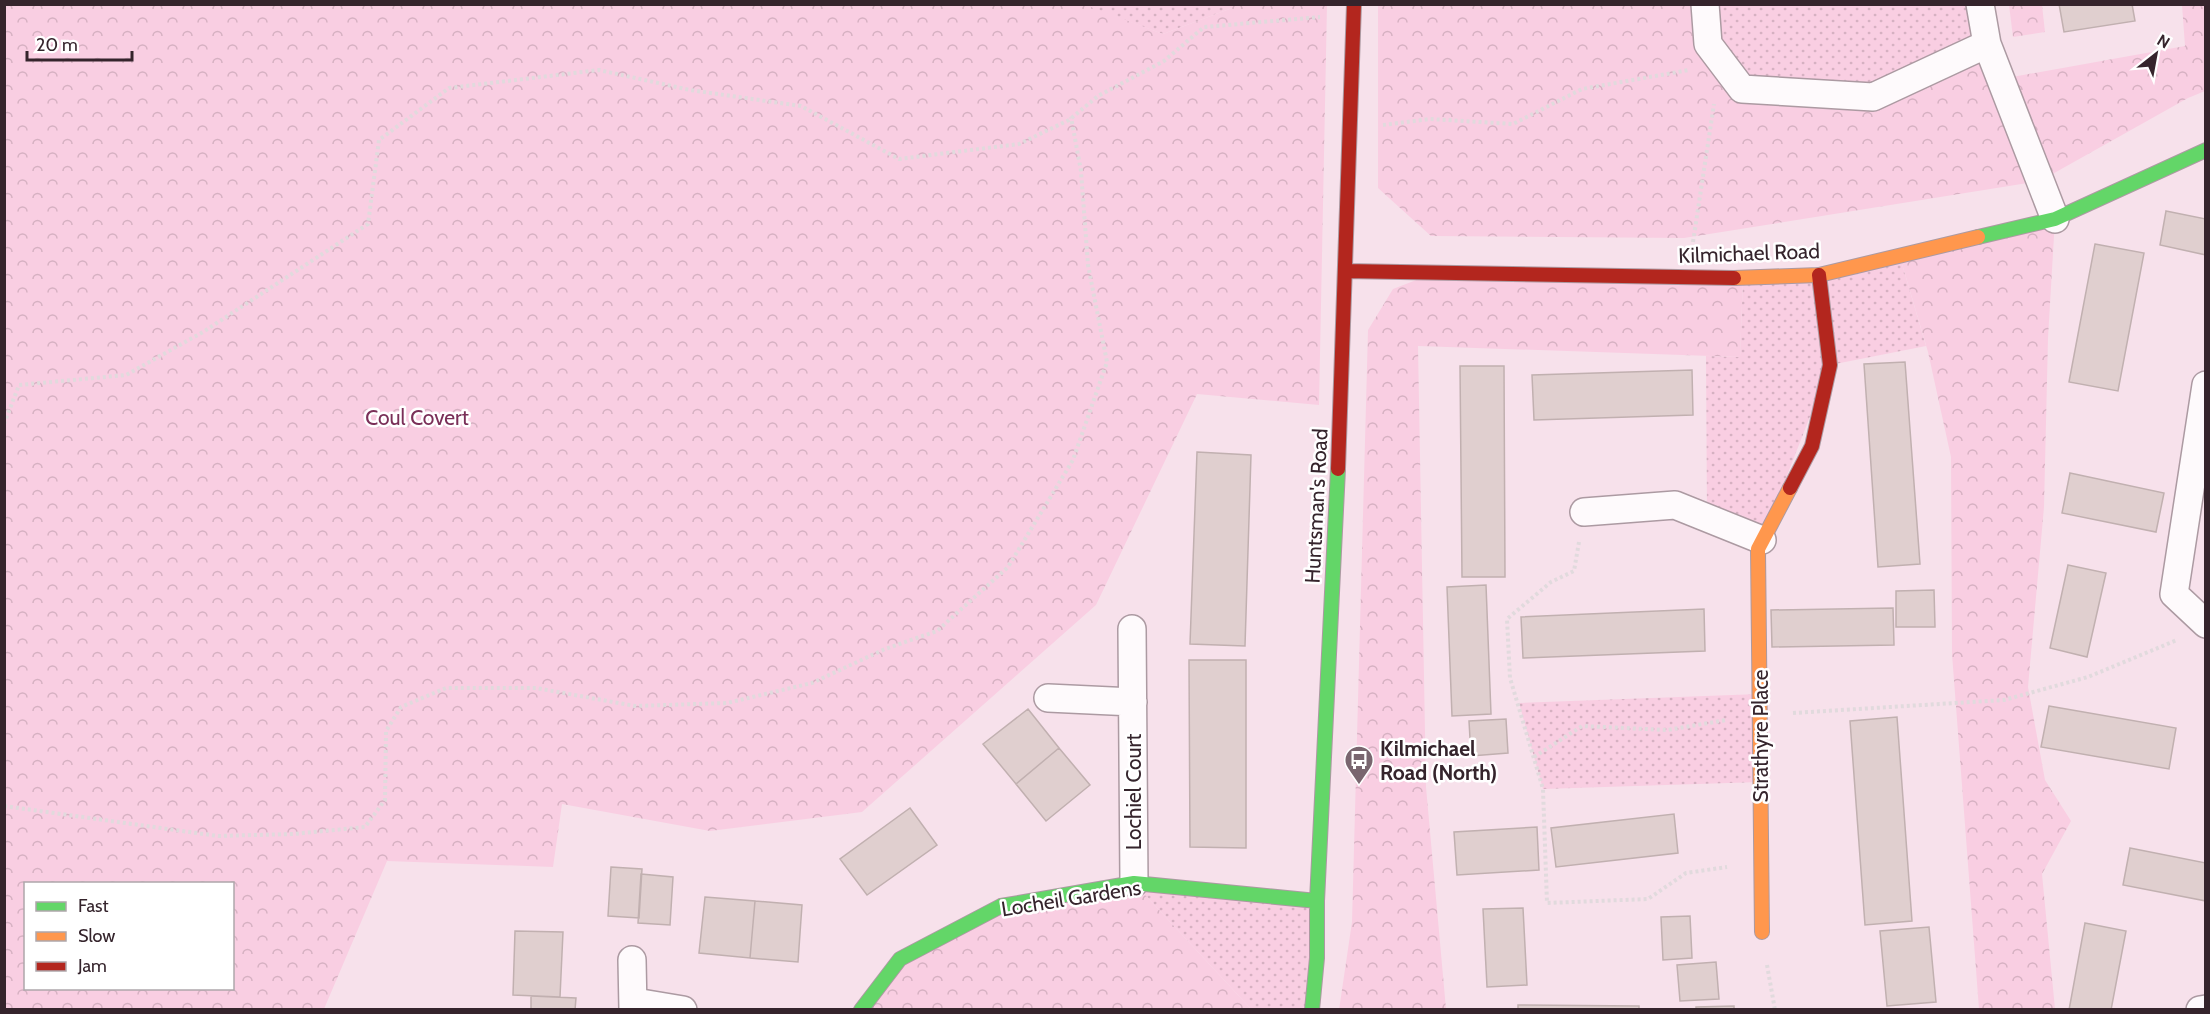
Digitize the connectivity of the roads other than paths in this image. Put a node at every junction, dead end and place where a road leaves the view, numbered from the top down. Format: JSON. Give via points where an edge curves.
{"nodes":[{"id":1,"x":1705,"y":4,"type":"edge"},
{"id":2,"x":1980,"y":4,"type":"edge"},
{"id":3,"x":1353,"y":9,"type":"edge"},
{"id":4,"x":1987,"y":44,"type":"junction"},
{"id":5,"x":2205,"y":150,"type":"edge"},
{"id":6,"x":2055,"y":219,"type":"junction"},
{"id":7,"x":1345,"y":271,"type":"junction"},
{"id":8,"x":1819,"y":275,"type":"junction"},
{"id":9,"x":2205,"y":385,"type":"edge"},
{"id":10,"x":1584,"y":512,"type":"road end"},
{"id":11,"x":1762,"y":540,"type":"junction"},
{"id":12,"x":1132,"y":629,"type":"dead end"},
{"id":13,"x":2195,"y":631,"type":"edge"},
{"id":14,"x":1048,"y":698,"type":"dead end"},
{"id":15,"x":1133,"y":702,"type":"junction"},
{"id":16,"x":1134,"y":883,"type":"junction"},
{"id":17,"x":1317,"y":901,"type":"junction"},
{"id":18,"x":1762,"y":932,"type":"road end"},
{"id":19,"x":632,"y":960,"type":"dead end"},
{"id":20,"x":634,"y":1006,"type":"edge"},
{"id":21,"x":2205,"y":1009,"type":"edge"},
{"id":22,"x":683,"y":1010,"type":"edge"},
{"id":23,"x":861,"y":1010,"type":"edge"},
{"id":24,"x":1312,"y":1010,"type":"edge"},
{"id":25,"x":2200,"y":1010,"type":"edge"}],
"edges":[{"from":1,"to":4,"type":"street","via":[[1708,44],[1742,89],[1873,98]]},
{"from":2,"to":4,"type":"street"},
{"from":3,"to":7,"type":"street","name":"Huntsman's Road"},
{"from":4,"to":6,"type":"street"},
{"from":5,"to":6,"type":"street","name":"Kilmichael Road"},
{"from":6,"to":8,"type":"street","name":"Kilmichael Road"},
{"from":7,"to":8,"type":"street","name":"Kilmichael Road","via":[[1688,277]]},
{"from":7,"to":17,"type":"street","name":"Huntsman's Road"},
{"from":8,"to":11,"type":"street","name":"Strathyre Place","via":[[1830,365],[1812,446]]},
{"from":9,"to":13,"type":"street","via":[[2174,594]]},
{"from":10,"to":11,"type":"street","via":[[1675,505]]},
{"from":11,"to":18,"type":"street","name":"Strathyre Place","via":[[1758,549]]},
{"from":12,"to":15,"type":"street","name":"Lochiel Court"},
{"from":14,"to":15,"type":"street"},
{"from":15,"to":16,"type":"street","name":"Lochiel Court"},
{"from":16,"to":17,"type":"street","name":"Locheil Gardens"},
{"from":16,"to":23,"type":"street","name":"Locheil Gardens","via":[[1001,906],[900,959]]},
{"from":17,"to":24,"type":"street","name":"Huntsman's Road"},
{"from":19,"to":20,"type":"street"},
{"from":20,"to":22,"type":"street"},
{"from":21,"to":25,"type":"street"}]}
